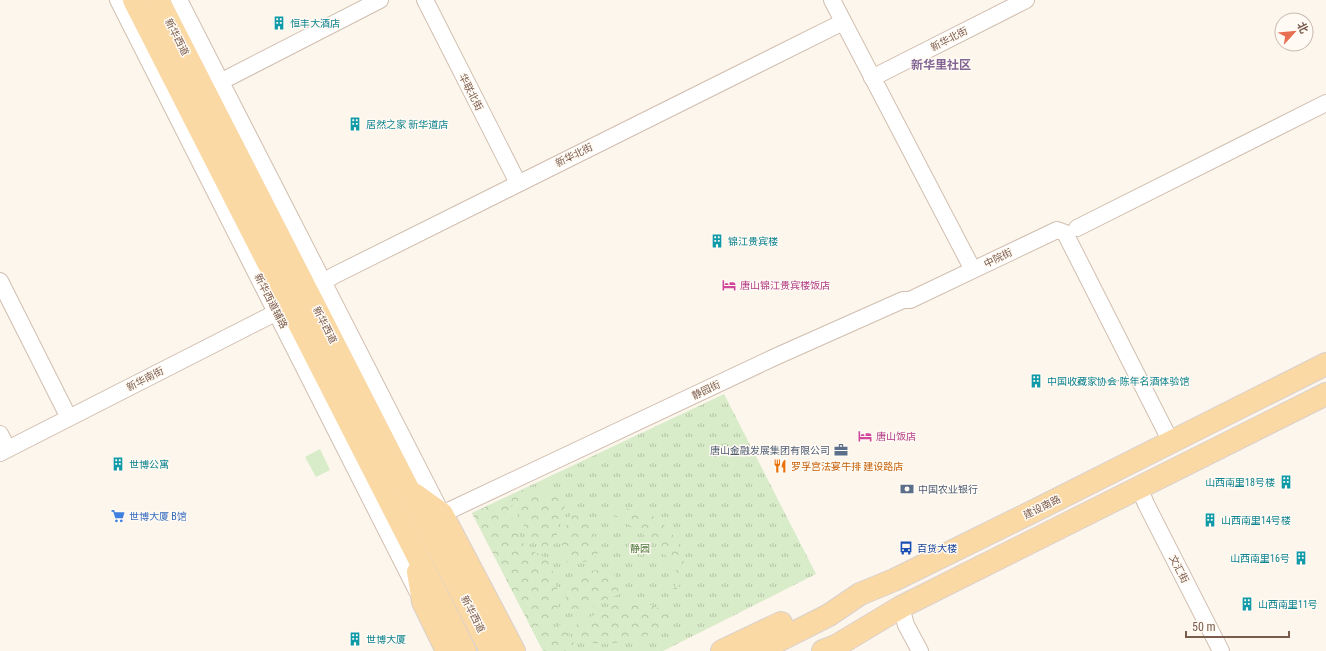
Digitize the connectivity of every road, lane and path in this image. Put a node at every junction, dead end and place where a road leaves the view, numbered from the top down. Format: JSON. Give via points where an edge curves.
{"nodes":[{"id":1,"x":118,"y":0,"type":"edge"},
{"id":2,"x":134,"y":0,"type":"edge"},
{"id":3,"x":158,"y":0,"type":"edge"},
{"id":4,"x":180,"y":0,"type":"edge"},
{"id":5,"x":380,"y":0,"type":"edge"},
{"id":6,"x":425,"y":0,"type":"edge"},
{"id":7,"x":832,"y":0,"type":"edge"},
{"id":8,"x":1026,"y":0,"type":"edge"},
{"id":9,"x":843,"y":22,"type":"junction"},
{"id":10,"x":872,"y":78,"type":"junction"},
{"id":11,"x":220,"y":82,"type":"junction"},
{"id":12,"x":1326,"y":103,"type":"edge"},
{"id":13,"x":518,"y":183,"type":"junction"},
{"id":14,"x":1077,"y":228,"type":"dead end"},
{"id":15,"x":972,"y":270,"type":"junction"},
{"id":16,"x":0,"y":281,"type":"edge"},
{"id":17,"x":316,"y":286,"type":"junction"},
{"id":18,"x":283,"y":308,"type":"junction"},
{"id":19,"x":1326,"y":364,"type":"edge"},
{"id":20,"x":1326,"y":394,"type":"edge"},
{"id":21,"x":69,"y":418,"type":"junction"},
{"id":22,"x":0,"y":434,"type":"edge"},
{"id":23,"x":1171,"y":442,"type":"junction"},
{"id":24,"x":4,"y":451,"type":"edge"},
{"id":25,"x":1139,"y":487,"type":"junction"},
{"id":26,"x":410,"y":492,"type":"junction"},
{"id":27,"x":442,"y":514,"type":"junction"},
{"id":28,"x":414,"y":549,"type":"junction"},
{"id":29,"x":860,"y":594,"type":"junction"},
{"id":30,"x":423,"y":602,"type":"junction"},
{"id":31,"x":901,"y":607,"type":"junction"},
{"id":32,"x":830,"y":649,"type":"edge"},
{"id":33,"x":447,"y":651,"type":"edge"},
{"id":34,"x":464,"y":651,"type":"edge"},
{"id":35,"x":492,"y":651,"type":"edge"},
{"id":36,"x":514,"y":651,"type":"edge"},
{"id":37,"x":722,"y":651,"type":"edge"},
{"id":38,"x":758,"y":651,"type":"edge"},
{"id":39,"x":920,"y":651,"type":"edge"},
{"id":40,"x":1221,"y":651,"type":"edge"}],
"edges":[{"from":1,"to":18,"type":"street","name":"新华西道辅路"},
{"from":2,"to":18,"type":"main road"},
{"from":3,"to":17,"type":"main road","name":"新华西道"},
{"from":4,"to":11,"type":"street"},
{"from":5,"to":11,"type":"street"},
{"from":6,"to":13,"type":"street","name":"华联北街"},
{"from":7,"to":9,"type":"street","name":"中院街"},
{"from":8,"to":10,"type":"street","name":"新华北街"},
{"from":9,"to":10,"type":"street","name":"中院街"},
{"from":9,"to":13,"type":"street","name":"新华北街"},
{"from":10,"to":15,"type":"street","name":"中院街"},
{"from":11,"to":17,"type":"street"},
{"from":12,"to":14,"type":"street"},
{"from":13,"to":17,"type":"street","name":"新华北街"},
{"from":15,"to":23,"type":"street","name":"中院街","via":[[1057,230],[1065,233]]},
{"from":15,"to":27,"type":"street","name":"静园街","via":[[910,300],[903,300],[775,357]]},
{"from":16,"to":21,"type":"street"},
{"from":17,"to":26,"type":"main road","name":"新华西道"},
{"from":17,"to":27,"type":"street"},
{"from":18,"to":21,"type":"street","name":"新华南街"},
{"from":18,"to":28,"type":"main road"},
{"from":18,"to":30,"type":"street","name":"新华西道辅路"},
{"from":19,"to":23,"type":"main road","name":"建设南路"},
{"from":20,"to":25,"type":"main road"},
{"from":21,"to":24,"type":"street","name":"新华南街"},
{"from":22,"to":24,"type":"street"},
{"from":23,"to":29,"type":"main road","name":"建设南路","via":[[894,580]]},
{"from":25,"to":31,"type":"main road"},
{"from":25,"to":40,"type":"street","name":"文汇街"},
{"from":26,"to":27,"type":"main road"},
{"from":26,"to":35,"type":"main road","name":"新华西道"},
{"from":27,"to":36,"type":"main road"},
{"from":28,"to":30,"type":"main road"},
{"from":28,"to":34,"type":"main road"},
{"from":29,"to":37,"type":"main road","via":[[787,620]]},
{"from":29,"to":38,"type":"main road","name":"建设南路","via":[[829,615]]},
{"from":30,"to":33,"type":"main road"},
{"from":31,"to":32,"type":"main road"},
{"from":31,"to":39,"type":"street","via":[[906,625]]}]}
